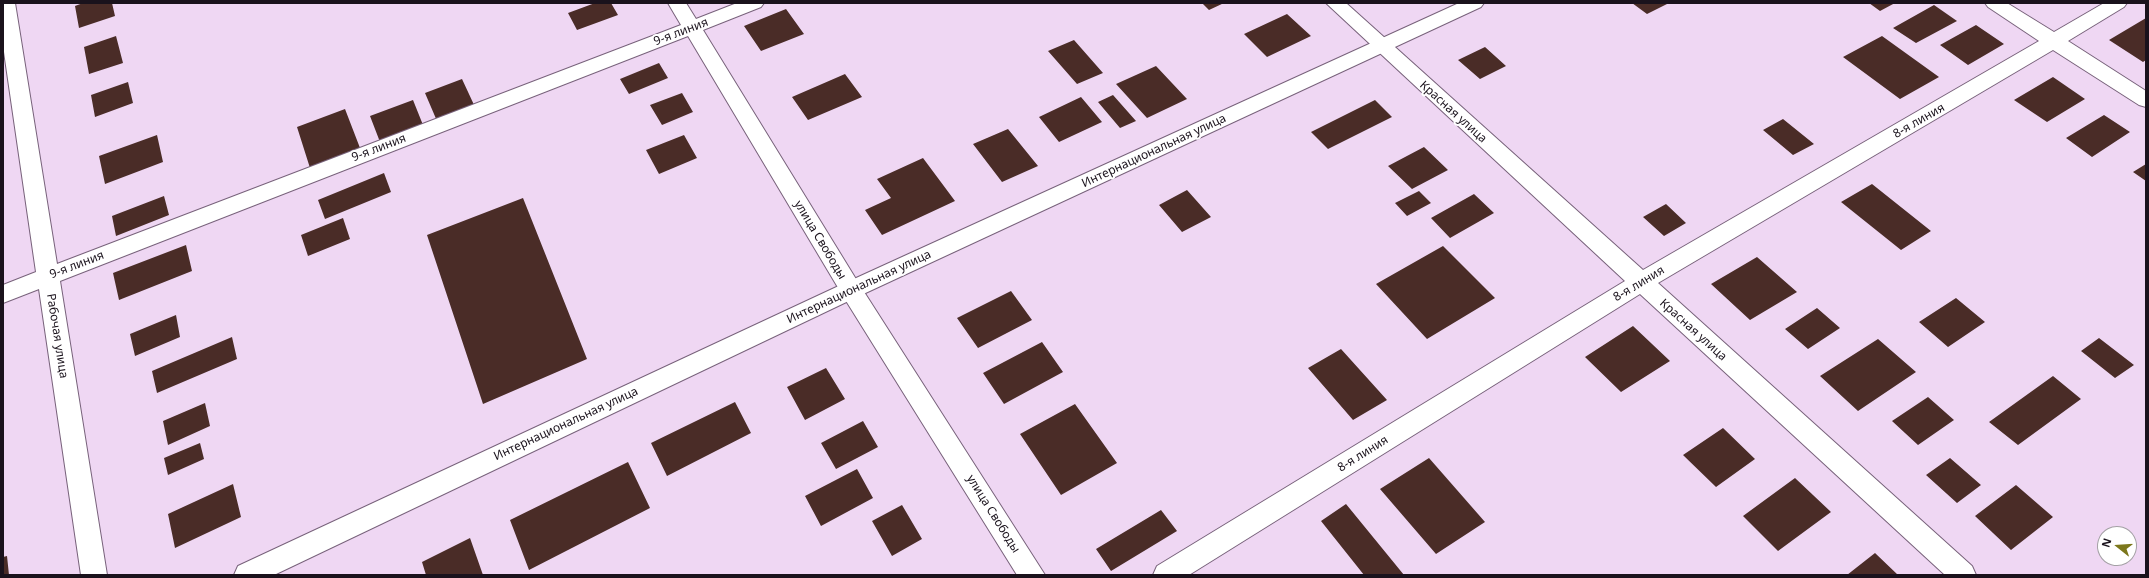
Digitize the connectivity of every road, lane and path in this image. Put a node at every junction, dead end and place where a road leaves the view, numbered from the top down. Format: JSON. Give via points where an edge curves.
{"nodes":[{"id":1,"x":6,"y":3,"type":"edge"},
{"id":2,"x":677,"y":3,"type":"edge"},
{"id":3,"x":755,"y":3,"type":"edge"},
{"id":4,"x":1335,"y":3,"type":"edge"},
{"id":5,"x":1474,"y":3,"type":"edge"},
{"id":6,"x":1994,"y":3,"type":"edge"},
{"id":7,"x":2118,"y":3,"type":"edge"},
{"id":8,"x":692,"y":28,"type":"junction"},
{"id":9,"x":2054,"y":42,"type":"junction"},
{"id":10,"x":1382,"y":47,"type":"junction"},
{"id":11,"x":2146,"y":100,"type":"edge"},
{"id":12,"x":48,"y":276,"type":"junction"},
{"id":13,"x":1641,"y":282,"type":"junction"},
{"id":14,"x":851,"y":290,"type":"junction"},
{"id":15,"x":3,"y":294,"type":"edge"},
{"id":16,"x":94,"y":575,"type":"edge"},
{"id":17,"x":247,"y":575,"type":"edge"},
{"id":18,"x":1032,"y":575,"type":"edge"},
{"id":19,"x":1166,"y":575,"type":"edge"},
{"id":20,"x":1963,"y":575,"type":"edge"}],
"edges":[{"from":1,"to":12,"type":"street","name":"Рабочая улица"},
{"from":2,"to":8,"type":"street","name":"улица Свободы"},
{"from":3,"to":8,"type":"street","name":"9-я линия"},
{"from":4,"to":10,"type":"street","name":"Красная улица"},
{"from":5,"to":10,"type":"street","name":"Интернациональная улица"},
{"from":6,"to":9,"type":"street"},
{"from":7,"to":9,"type":"street","name":"8-я линия"},
{"from":8,"to":12,"type":"street","name":"9-я линия"},
{"from":8,"to":14,"type":"street","name":"улица Свободы"},
{"from":9,"to":11,"type":"street"},
{"from":9,"to":13,"type":"street","name":"8-я линия"},
{"from":10,"to":13,"type":"street","name":"Красная улица"},
{"from":10,"to":14,"type":"street","name":"Интернациональная улица"},
{"from":12,"to":15,"type":"street","name":"9-я линия"},
{"from":12,"to":16,"type":"street","name":"Рабочая улица"},
{"from":13,"to":19,"type":"street","name":"8-я линия"},
{"from":13,"to":20,"type":"street","name":"Красная улица"},
{"from":14,"to":17,"type":"street","name":"Интернациональная улица"},
{"from":14,"to":18,"type":"street","name":"улица Свободы"}]}
